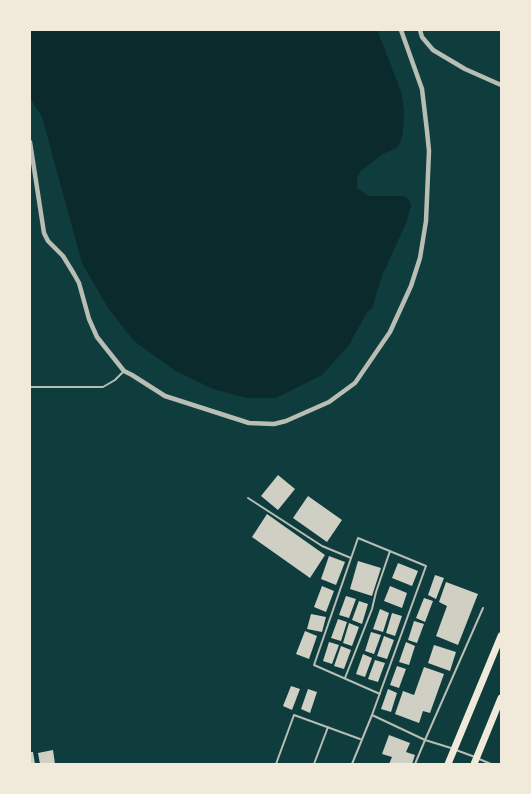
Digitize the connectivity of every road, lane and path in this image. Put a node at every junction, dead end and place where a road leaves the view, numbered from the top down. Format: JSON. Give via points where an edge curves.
{"nodes":[{"id":1,"x":401,"y":30,"type":"edge"},
{"id":2,"x":420,"y":30,"type":"edge"},
{"id":3,"x":501,"y":85,"type":"edge"},
{"id":4,"x":30,"y":142,"type":"edge"},
{"id":5,"x":124,"y":371,"type":"junction"},
{"id":6,"x":30,"y":387,"type":"edge"},
{"id":7,"x":248,"y":498,"type":"dead end"},
{"id":8,"x":390,"y":551,"type":"junction"},
{"id":9,"x":351,"y":558,"type":"junction"},
{"id":10,"x":483,"y":608,"type":"dead end"},
{"id":11,"x":501,"y":636,"type":"edge"},
{"id":12,"x":345,"y":679,"type":"junction"},
{"id":13,"x":380,"y":694,"type":"junction"},
{"id":14,"x":501,"y":698,"type":"edge"},
{"id":15,"x":372,"y":715,"type":"junction"},
{"id":16,"x":328,"y":727,"type":"junction"},
{"id":17,"x":361,"y":739,"type":"junction"},
{"id":18,"x":425,"y":740,"type":"junction"},
{"id":19,"x":454,"y":749,"type":"junction"},
{"id":20,"x":475,"y":761,"type":"edge"},
{"id":21,"x":276,"y":764,"type":"edge"},
{"id":22,"x":314,"y":764,"type":"edge"},
{"id":23,"x":352,"y":764,"type":"edge"},
{"id":24,"x":415,"y":764,"type":"edge"},
{"id":25,"x":448,"y":764,"type":"edge"},
{"id":26,"x":491,"y":764,"type":"edge"}],
"edges":[{"from":1,"to":5,"type":"street","via":[[422,89],[427,131],[429,151],[424,237],[411,286],[385,340],[355,383],[329,402],[286,421],[249,423],[165,396]]},
{"from":2,"to":3,"type":"street","via":[[433,50]]},
{"from":4,"to":5,"type":"street","via":[[44,233],[79,283],[97,337]]},
{"from":5,"to":6,"type":"lane","via":[[103,387]]},
{"from":7,"to":9,"type":"lane","via":[[322,546]]},
{"from":8,"to":9,"type":"lane","via":[[358,538]]},
{"from":8,"to":12,"type":"lane"},
{"from":8,"to":13,"type":"lane","via":[[426,566]]},
{"from":9,"to":12,"type":"lane","via":[[314,665]]},
{"from":10,"to":18,"type":"lane"},
{"from":11,"to":19,"type":"highway"},
{"from":12,"to":13,"type":"lane"},
{"from":13,"to":15,"type":"lane"},
{"from":14,"to":20,"type":"highway"},
{"from":15,"to":17,"type":"lane"},
{"from":15,"to":18,"type":"lane"},
{"from":16,"to":17,"type":"lane"},
{"from":16,"to":21,"type":"lane","via":[[294,715]]},
{"from":16,"to":22,"type":"lane"},
{"from":17,"to":23,"type":"lane"},
{"from":18,"to":19,"type":"lane"},
{"from":18,"to":24,"type":"lane"},
{"from":19,"to":20,"type":"lane"},
{"from":19,"to":25,"type":"highway"},
{"from":20,"to":26,"type":"lane"}]}
